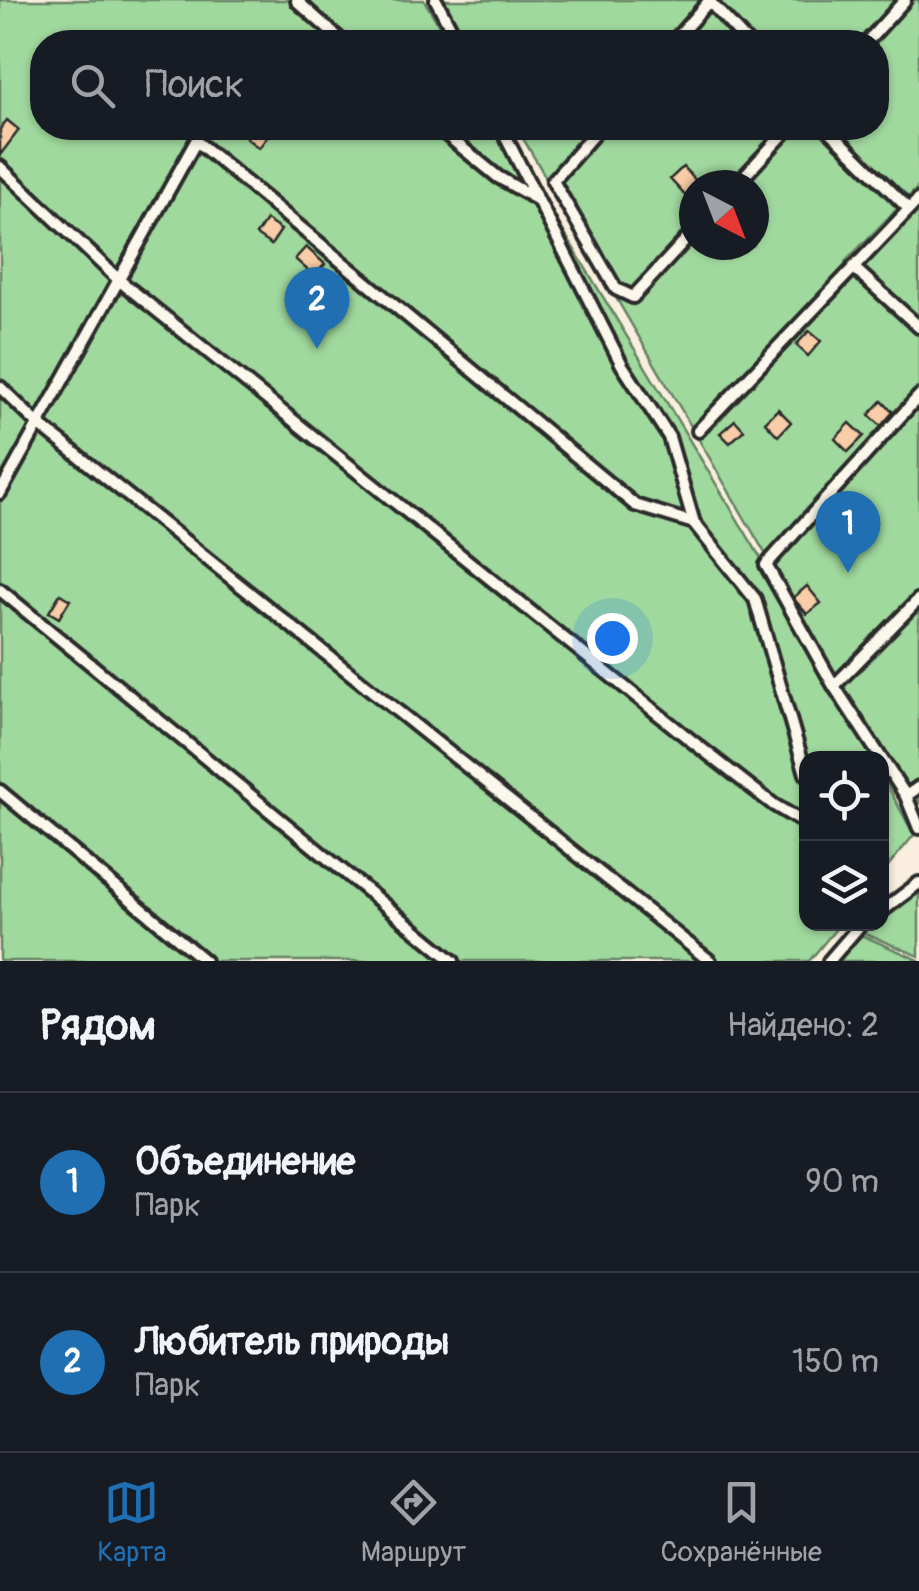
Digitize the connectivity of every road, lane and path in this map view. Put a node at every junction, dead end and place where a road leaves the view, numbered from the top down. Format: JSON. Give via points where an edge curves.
{"nodes":[{"id":1,"x":436,"y":0,"type":"edge"},
{"id":2,"x":709,"y":0,"type":"edge"},
{"id":3,"x":905,"y":0,"type":"edge"},
{"id":4,"x":297,"y":2,"type":"edge"},
{"id":5,"x":329,"y":30,"type":"edge"},
{"id":6,"x":452,"y":30,"type":"edge"},
{"id":7,"x":683,"y":30,"type":"edge"},
{"id":8,"x":736,"y":30,"type":"edge"},
{"id":9,"x":878,"y":30,"type":"edge"},
{"id":10,"x":453,"y":140,"type":"edge"},
{"id":11,"x":507,"y":140,"type":"edge"},
{"id":12,"x":589,"y":140,"type":"edge"},
{"id":13,"x":778,"y":140,"type":"edge"},
{"id":14,"x":840,"y":140,"type":"edge"},
{"id":15,"x":0,"y":167,"type":"edge"},
{"id":16,"x":750,"y":170,"type":"edge"},
{"id":17,"x":919,"y":199,"type":"edge"},
{"id":18,"x":538,"y":200,"type":"junction"},
{"id":19,"x":909,"y":209,"type":"junction"},
{"id":20,"x":679,"y":248,"type":"edge"},
{"id":21,"x":853,"y":267,"type":"junction"},
{"id":22,"x":120,"y":281,"type":"junction"},
{"id":23,"x":919,"y":328,"type":"edge"},
{"id":24,"x":0,"y":387,"type":"edge"},
{"id":25,"x":919,"y":396,"type":"edge"},
{"id":26,"x":36,"y":422,"type":"junction"},
{"id":27,"x":698,"y":431,"type":"dead end"},
{"id":28,"x":0,"y":493,"type":"edge"},
{"id":29,"x":694,"y":524,"type":"junction"},
{"id":30,"x":0,"y":590,"type":"edge"},
{"id":31,"x":919,"y":599,"type":"edge"},
{"id":32,"x":834,"y":686,"type":"junction"},
{"id":33,"x":799,"y":751,"type":"edge"},
{"id":34,"x":919,"y":786,"type":"edge"},
{"id":35,"x":0,"y":791,"type":"edge"},
{"id":36,"x":906,"y":796,"type":"junction"},
{"id":37,"x":799,"y":820,"type":"edge"},
{"id":38,"x":919,"y":828,"type":"edge"},
{"id":39,"x":919,"y":883,"type":"edge"},
{"id":40,"x":889,"y":906,"type":"edge"},
{"id":41,"x":852,"y":931,"type":"edge"},
{"id":42,"x":205,"y":961,"type":"edge"},
{"id":43,"x":453,"y":961,"type":"edge"},
{"id":44,"x":710,"y":961,"type":"edge"},
{"id":45,"x":829,"y":961,"type":"edge"}],
"edges":[{"from":1,"to":6,"type":"lane"},
{"from":2,"to":7,"type":"lane"},
{"from":2,"to":8,"type":"lane"},
{"from":3,"to":9,"type":"lane"},
{"from":4,"to":5,"type":"lane"},
{"from":10,"to":18,"type":"lane"},
{"from":11,"to":18,"type":"lane"},
{"from":12,"to":20,"type":"lane","via":[[553,181],[616,288],[634,297]]},
{"from":13,"to":16,"type":"lane"},
{"from":14,"to":19,"type":"lane"},
{"from":15,"to":22,"type":"lane"},
{"from":17,"to":19,"type":"lane"},
{"from":18,"to":29,"type":"lane","via":[[622,365],[669,437]]},
{"from":19,"to":21,"type":"lane"},
{"from":21,"to":23,"type":"lane"},
{"from":21,"to":27,"type":"lane"},
{"from":22,"to":26,"type":"lane"},
{"from":22,"to":29,"type":"lane","via":[[196,141],[634,505]]},
{"from":22,"to":37,"type":"lane","via":[[692,742]]},
{"from":24,"to":26,"type":"lane"},
{"from":25,"to":32,"type":"lane","via":[[766,565]]},
{"from":26,"to":28,"type":"lane"},
{"from":26,"to":44,"type":"lane"},
{"from":29,"to":33,"type":"lane","via":[[755,599]]},
{"from":30,"to":43,"type":"lane"},
{"from":31,"to":32,"type":"lane"},
{"from":32,"to":36,"type":"lane"},
{"from":34,"to":36,"type":"lane"},
{"from":35,"to":42,"type":"lane"},
{"from":36,"to":38,"type":"lane"},
{"from":39,"to":40,"type":"lane"},
{"from":41,"to":45,"type":"lane"}]}
